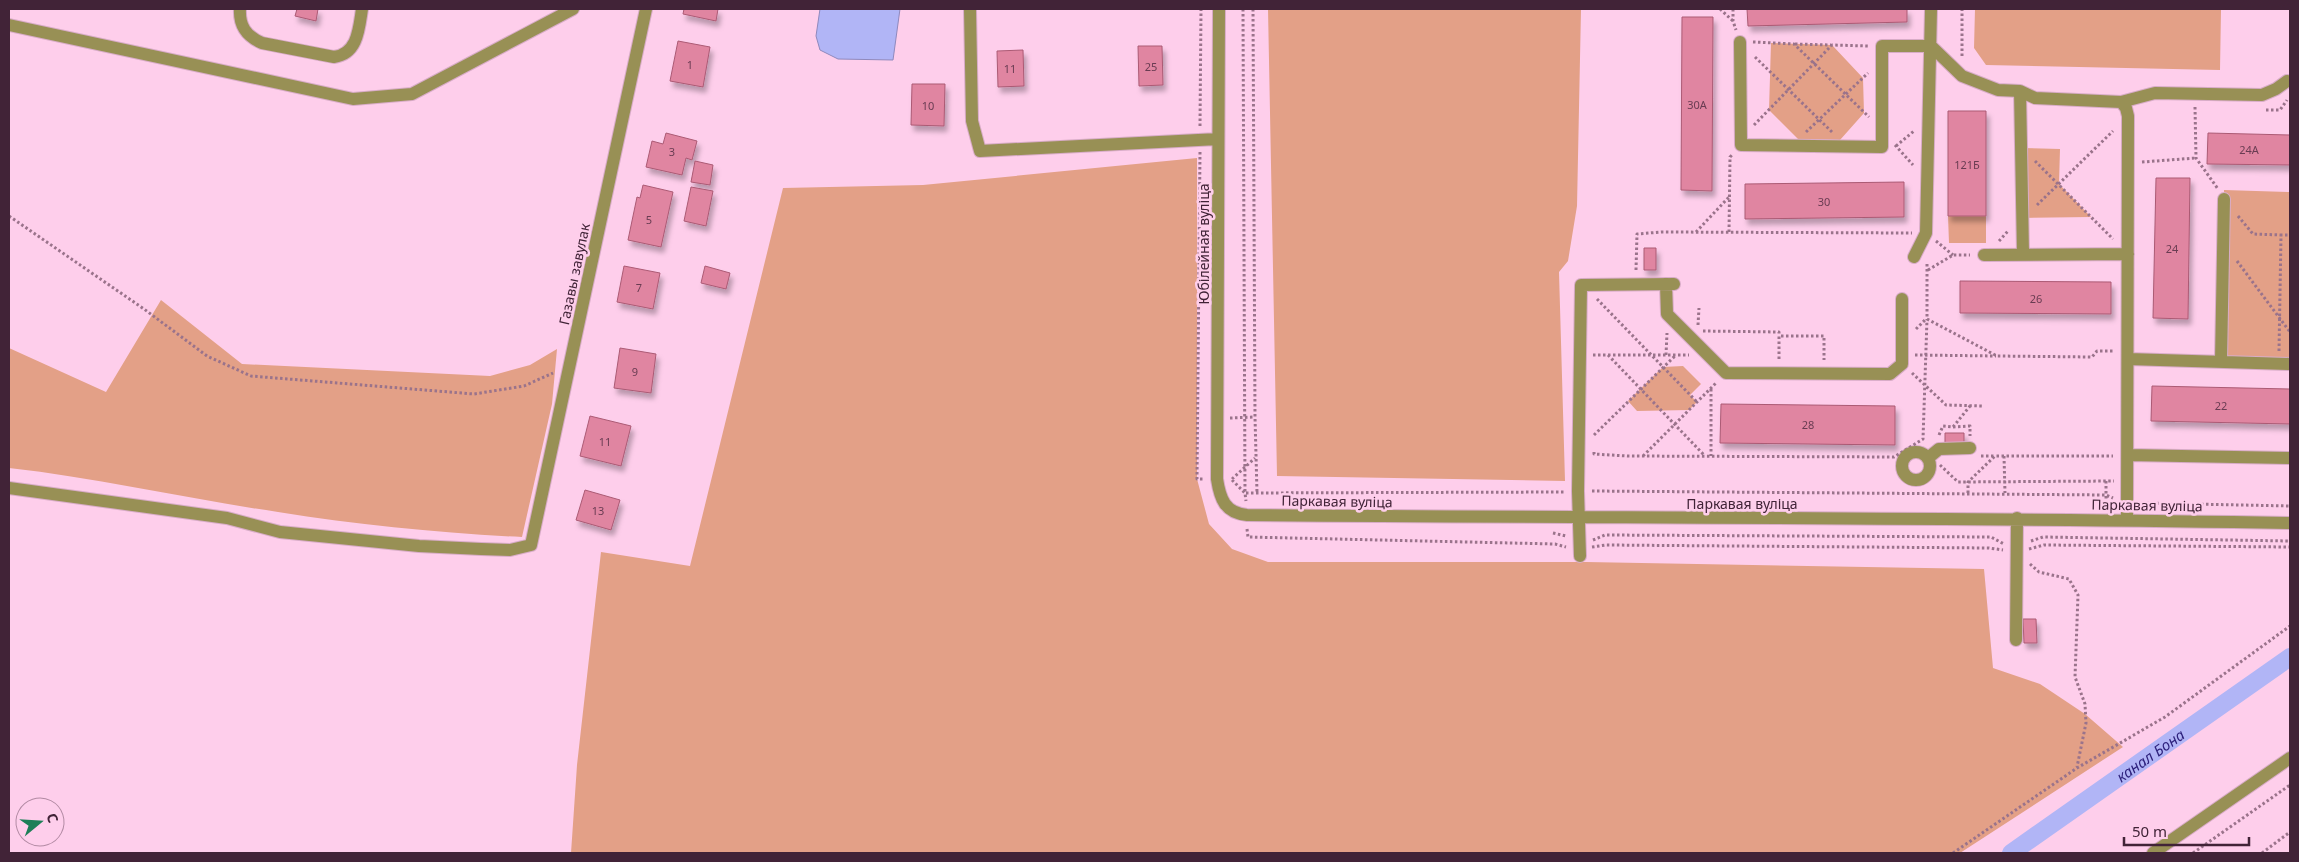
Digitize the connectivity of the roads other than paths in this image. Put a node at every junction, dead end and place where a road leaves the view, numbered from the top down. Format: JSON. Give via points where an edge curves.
{"nodes":[{"id":1,"x":240,"y":9,"type":"edge"},
{"id":2,"x":362,"y":9,"type":"edge"},
{"id":3,"x":573,"y":9,"type":"edge"},
{"id":4,"x":646,"y":9,"type":"edge"},
{"id":5,"x":970,"y":9,"type":"edge"},
{"id":6,"x":1219,"y":9,"type":"edge"},
{"id":7,"x":1931,"y":9,"type":"edge"},
{"id":8,"x":9,"y":25,"type":"edge"},
{"id":9,"x":1740,"y":42,"type":"road end"},
{"id":10,"x":1931,"y":46,"type":"junction"},
{"id":11,"x":2286,"y":81,"type":"dead end"},
{"id":12,"x":2020,"y":91,"type":"junction"},
{"id":13,"x":2121,"y":102,"type":"junction"},
{"id":14,"x":1218,"y":139,"type":"junction"},
{"id":15,"x":2224,"y":199,"type":"road end"},
{"id":16,"x":2023,"y":254,"type":"junction"},
{"id":17,"x":2128,"y":254,"type":"junction"},
{"id":18,"x":1984,"y":255,"type":"road end"},
{"id":19,"x":1914,"y":257,"type":"dead end"},
{"id":20,"x":1902,"y":299,"type":"dead end"},
{"id":21,"x":2123,"y":355,"type":"junction"},
{"id":22,"x":2221,"y":361,"type":"junction"},
{"id":23,"x":2284,"y":364,"type":"edge"},
{"id":24,"x":1970,"y":448,"type":"dead end"},
{"id":25,"x":2128,"y":455,"type":"junction"},
{"id":26,"x":1928,"y":458,"type":"junction"},
{"id":27,"x":2290,"y":458,"type":"edge"},
{"id":28,"x":1216,"y":479,"type":"joint"},
{"id":29,"x":9,"y":488,"type":"edge"},
{"id":30,"x":1579,"y":518,"type":"junction"},
{"id":31,"x":2016,"y":518,"type":"junction"},
{"id":32,"x":2127,"y":520,"type":"junction"},
{"id":33,"x":2290,"y":523,"type":"edge"},
{"id":34,"x":1580,"y":548,"type":"road end"},
{"id":35,"x":2016,"y":640,"type":"dead end"},
{"id":36,"x":2290,"y":758,"type":"edge"},
{"id":37,"x":2153,"y":853,"type":"edge"}],
"edges":[{"from":1,"to":2,"type":"street","via":[[240,21],[252,39],[334,57],[342,56],[354,43]]},
{"from":3,"to":8,"type":"street","via":[[412,94],[353,99]]},
{"from":4,"to":29,"type":"street","name":"Газавы завулак","via":[[532,545],[510,550],[419,546],[280,532],[227,518]]},
{"from":5,"to":14,"type":"street","via":[[972,121],[980,151]]},
{"from":6,"to":14,"type":"street","name":"Юбілейная вуліца"},
{"from":7,"to":10,"type":"street"},
{"from":9,"to":10,"type":"street","via":[[1741,142],[1790,146],[1882,147],[1882,46]]},
{"from":10,"to":12,"type":"street","via":[[1962,76],[1998,90]]},
{"from":10,"to":19,"type":"street","via":[[1926,233]]},
{"from":11,"to":13,"type":"street","via":[[2276,90],[2262,94],[2156,93]]},
{"from":12,"to":13,"type":"street","via":[[2035,98]]},
{"from":12,"to":16,"type":"street"},
{"from":13,"to":17,"type":"street","via":[[2128,116]]},
{"from":14,"to":28,"type":"street","name":"Юбілейная вуліца"},
{"from":15,"to":22,"type":"street"},
{"from":16,"to":17,"type":"street"},
{"from":16,"to":18,"type":"street"},
{"from":17,"to":21,"type":"street"},
{"from":20,"to":30,"type":"street","via":[[1902,360],[1890,374],[1726,373],[1667,314],[1670,284],[1581,284]]},
{"from":21,"to":22,"type":"street"},
{"from":21,"to":25,"type":"street"},
{"from":22,"to":23,"type":"street"},
{"from":24,"to":26,"type":"street","via":[[1939,449]]},
{"from":25,"to":27,"type":"street"},
{"from":25,"to":32,"type":"street"},
{"from":26,"to":26,"type":"street","via":[[1920,452],[1911,452],[1897,467],[1905,476],[1919,480],[1927,476]]},
{"from":28,"to":30,"type":"street","name":"Паркавая вуліца","via":[[1223,504],[1239,514]]},
{"from":30,"to":31,"type":"street","name":"Паркавая вуліца"},
{"from":30,"to":34,"type":"street"},
{"from":31,"to":32,"type":"street","name":"Паркавая вуліца"},
{"from":31,"to":35,"type":"street"},
{"from":32,"to":33,"type":"street","name":"Паркавая вуліца"},
{"from":36,"to":37,"type":"street"}]}
